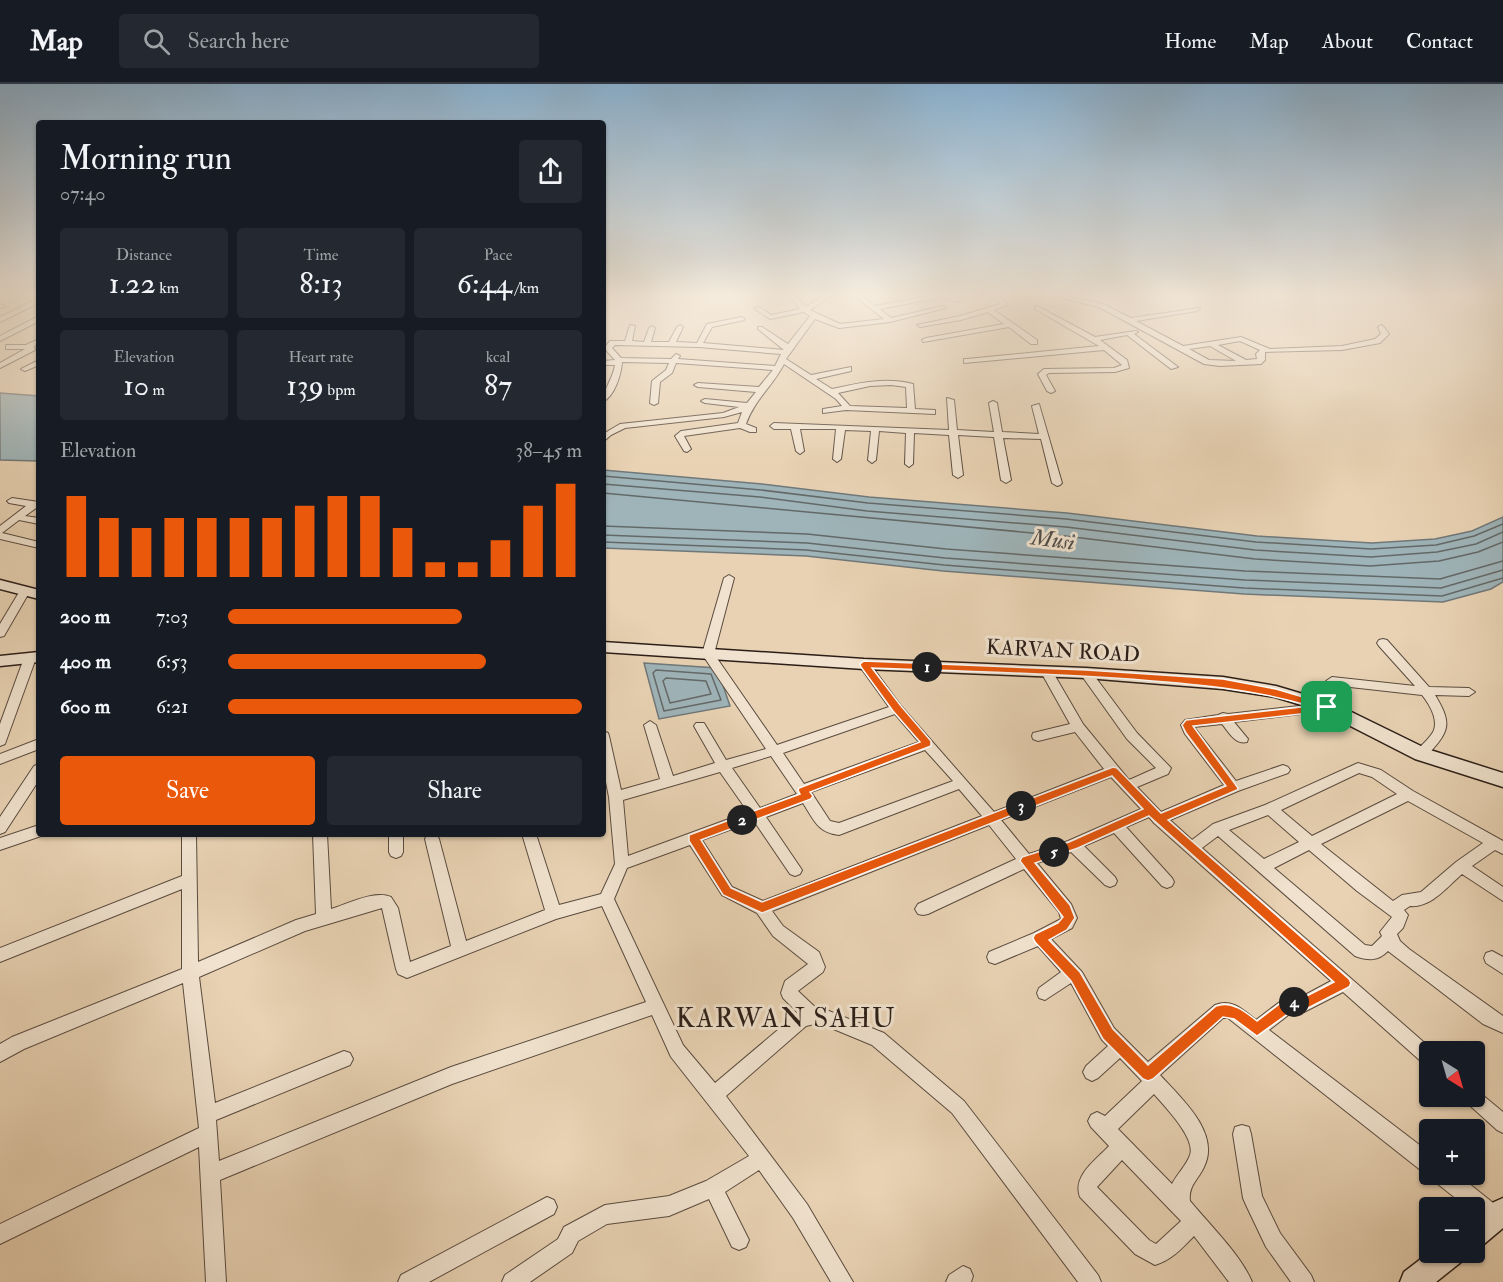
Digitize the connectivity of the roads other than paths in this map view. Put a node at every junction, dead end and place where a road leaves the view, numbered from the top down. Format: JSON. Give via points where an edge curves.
{"nodes":[{"id":1,"x":30,"y":350,"type":"edge"},
{"id":2,"x":609,"y":350,"type":"edge"},
{"id":3,"x":679,"y":350,"type":"edge"},
{"id":4,"x":734,"y":350,"type":"edge"},
{"id":5,"x":778,"y":350,"type":"edge"},
{"id":6,"x":789,"y":350,"type":"edge"},
{"id":7,"x":1086,"y":350,"type":"edge"},
{"id":8,"x":1108,"y":350,"type":"edge"},
{"id":9,"x":1151,"y":350,"type":"edge"},
{"id":10,"x":1187,"y":350,"type":"edge"},
{"id":11,"x":1221,"y":350,"type":"edge"},
{"id":12,"x":1263,"y":350,"type":"joint"},
{"id":13,"x":1296,"y":350,"type":"edge"},
{"id":14,"x":784,"y":357,"type":"junction"},
{"id":15,"x":673,"y":361,"type":"junction"},
{"id":16,"x":967,"y":361,"type":"dead end"},
{"id":17,"x":619,"y":362,"type":"junction"},
{"id":18,"x":1244,"y":362,"type":"junction"},
{"id":19,"x":606,"y":363,"type":"edge"},
{"id":20,"x":36,"y":364,"type":"edge"},
{"id":21,"x":0,"y":366,"type":"edge"},
{"id":22,"x":1174,"y":367,"type":"dead end"},
{"id":23,"x":25,"y":369,"type":"dead end"},
{"id":24,"x":848,"y":369,"type":"dead end"},
{"id":25,"x":808,"y":378,"type":"junction"},
{"id":26,"x":698,"y":385,"type":"dead end"},
{"id":27,"x":763,"y":390,"type":"junction"},
{"id":28,"x":1051,"y":391,"type":"dead end"},
{"id":29,"x":831,"y":392,"type":"junction"},
{"id":30,"x":606,"y":395,"type":"edge"},
{"id":31,"x":950,"y":400,"type":"dead end"},
{"id":32,"x":705,"y":401,"type":"dead end"},
{"id":33,"x":654,"y":403,"type":"dead end"},
{"id":34,"x":993,"y":403,"type":"dead end"},
{"id":35,"x":1036,"y":406,"type":"dead end"},
{"id":36,"x":749,"y":407,"type":"junction"},
{"id":37,"x":848,"y":407,"type":"junction"},
{"id":38,"x":826,"y":411,"type":"dead end"},
{"id":39,"x":911,"y":411,"type":"junction"},
{"id":40,"x":932,"y":412,"type":"dead end"},
{"id":41,"x":741,"y":425,"type":"junction"},
{"id":42,"x":774,"y":426,"type":"dead end"},
{"id":43,"x":795,"y":427,"type":"junction"},
{"id":44,"x":840,"y":427,"type":"junction"},
{"id":45,"x":872,"y":429,"type":"junction"},
{"id":46,"x":753,"y":430,"type":"dead end"},
{"id":47,"x":910,"y":430,"type":"junction"},
{"id":48,"x":954,"y":432,"type":"junction"},
{"id":49,"x":606,"y":435,"type":"edge"},
{"id":50,"x":999,"y":435,"type":"junction"},
{"id":51,"x":1044,"y":437,"type":"junction"},
{"id":52,"x":687,"y":449,"type":"dead end"},
{"id":53,"x":800,"y":451,"type":"dead end"},
{"id":54,"x":837,"y":459,"type":"dead end"},
{"id":55,"x":872,"y":460,"type":"dead end"},
{"id":56,"x":909,"y":464,"type":"dead end"},
{"id":57,"x":958,"y":475,"type":"dead end"},
{"id":58,"x":1006,"y":480,"type":"dead end"},
{"id":59,"x":1057,"y":483,"type":"dead end"},
{"id":60,"x":12,"y":501,"type":"dead end"},
{"id":61,"x":36,"y":504,"type":"edge"},
{"id":62,"x":36,"y":505,"type":"edge"},
{"id":63,"x":17,"y":517,"type":"junction"},
{"id":64,"x":36,"y":520,"type":"edge"},
{"id":65,"x":0,"y":533,"type":"edge"},
{"id":66,"x":36,"y":543,"type":"edge"},
{"id":67,"x":0,"y":575,"type":"edge"},
{"id":68,"x":729,"y":578,"type":"dead end"},
{"id":69,"x":0,"y":584,"type":"edge"},
{"id":70,"x":34,"y":591,"type":"edge"},
{"id":71,"x":0,"y":633,"type":"edge"},
{"id":72,"x":1383,"y":643,"type":"dead end"},
{"id":73,"x":606,"y":647,"type":"edge"},
{"id":74,"x":708,"y":654,"type":"junction"},
{"id":75,"x":35,"y":658,"type":"edge"},
{"id":76,"x":0,"y":661,"type":"edge"},
{"id":77,"x":864,"y":664,"type":"junction"},
{"id":78,"x":1047,"y":672,"type":"junction"},
{"id":79,"x":1086,"y":673,"type":"junction"},
{"id":80,"x":1332,"y":681,"type":"dead end"},
{"id":81,"x":1426,"y":691,"type":"junction"},
{"id":82,"x":1469,"y":692,"type":"dead end"},
{"id":83,"x":1327,"y":707,"type":"junction"},
{"id":84,"x":897,"y":709,"type":"junction"},
{"id":85,"x":6,"y":710,"type":"edge"},
{"id":86,"x":1224,"y":717,"type":"junction"},
{"id":87,"x":650,"y":725,"type":"dead end"},
{"id":88,"x":700,"y":726,"type":"dead end"},
{"id":89,"x":1077,"y":726,"type":"junction"},
{"id":90,"x":1038,"y":736,"type":"dead end"},
{"id":91,"x":1242,"y":739,"type":"dead end"},
{"id":92,"x":0,"y":741,"type":"edge"},
{"id":93,"x":927,"y":744,"type":"junction"},
{"id":94,"x":36,"y":745,"type":"edge"},
{"id":95,"x":606,"y":750,"type":"edge"},
{"id":96,"x":774,"y":751,"type":"junction"},
{"id":97,"x":1421,"y":754,"type":"junction"},
{"id":98,"x":0,"y":759,"type":"edge"},
{"id":99,"x":723,"y":766,"type":"junction"},
{"id":100,"x":1283,"y":770,"type":"dead end"},
{"id":101,"x":1113,"y":771,"type":"junction"},
{"id":102,"x":36,"y":774,"type":"edge"},
{"id":103,"x":1503,"y":780,"type":"edge"},
{"id":104,"x":668,"y":782,"type":"junction"},
{"id":105,"x":962,"y":783,"type":"junction"},
{"id":106,"x":1127,"y":786,"type":"junction"},
{"id":107,"x":1233,"y":788,"type":"junction"},
{"id":108,"x":805,"y":793,"type":"junction"},
{"id":109,"x":1408,"y":795,"type":"junction"},
{"id":110,"x":616,"y":797,"type":"junction"},
{"id":111,"x":15,"y":805,"type":"junction"},
{"id":112,"x":0,"y":808,"type":"edge"},
{"id":113,"x":1270,"y":809,"type":"junction"},
{"id":114,"x":757,"y":814,"type":"junction"},
{"id":115,"x":1155,"y":814,"type":"junction"},
{"id":116,"x":991,"y":817,"type":"junction"},
{"id":117,"x":1117,"y":826,"type":"junction"},
{"id":118,"x":0,"y":828,"type":"edge"},
{"id":119,"x":1218,"y":828,"type":"junction"},
{"id":120,"x":36,"y":832,"type":"edge"},
{"id":121,"x":189,"y":837,"type":"edge"},
{"id":122,"x":320,"y":837,"type":"edge"},
{"id":123,"x":396,"y":837,"type":"edge"},
{"id":124,"x":530,"y":837,"type":"edge"},
{"id":125,"x":693,"y":838,"type":"junction"},
{"id":126,"x":432,"y":839,"type":"dead end"},
{"id":127,"x":1310,"y":843,"type":"junction"},
{"id":128,"x":0,"y":844,"type":"edge"},
{"id":129,"x":1074,"y":845,"type":"junction"},
{"id":130,"x":1498,"y":845,"type":"edge"},
{"id":131,"x":1192,"y":848,"type":"junction"},
{"id":132,"x":396,"y":852,"type":"dead end"},
{"id":133,"x":1026,"y":861,"type":"junction"},
{"id":134,"x":622,"y":864,"type":"junction"},
{"id":135,"x":1264,"y":866,"type":"junction"},
{"id":136,"x":1461,"y":866,"type":"junction"},
{"id":137,"x":795,"y":870,"type":"dead end"},
{"id":138,"x":189,"y":879,"type":"junction"},
{"id":139,"x":1110,"y":881,"type":"dead end"},
{"id":140,"x":1167,"y":882,"type":"dead end"},
{"id":141,"x":1503,"y":895,"type":"edge"},
{"id":142,"x":606,"y":899,"type":"junction"},
{"id":143,"x":762,"y":908,"type":"junction"},
{"id":144,"x":923,"y":909,"type":"dead end"},
{"id":145,"x":1393,"y":910,"type":"junction"},
{"id":146,"x":554,"y":913,"type":"junction"},
{"id":147,"x":324,"y":917,"type":"junction"},
{"id":148,"x":1040,"y":938,"type":"junction"},
{"id":149,"x":1391,"y":938,"type":"junction"},
{"id":150,"x":460,"y":950,"type":"junction"},
{"id":151,"x":0,"y":955,"type":"edge"},
{"id":152,"x":994,"y":957,"type":"dead end"},
{"id":153,"x":190,"y":973,"type":"junction"},
{"id":154,"x":1072,"y":973,"type":"junction"},
{"id":155,"x":1344,"y":983,"type":"junction"},
{"id":156,"x":1046,"y":993,"type":"dead end"},
{"id":157,"x":656,"y":1006,"type":"junction"},
{"id":158,"x":813,"y":1017,"type":"junction"},
{"id":159,"x":1503,"y":1025,"type":"edge"},
{"id":160,"x":1257,"y":1029,"type":"junction"},
{"id":161,"x":1120,"y":1047,"type":"junction"},
{"id":162,"x":1419,"y":1048,"type":"edge"},
{"id":163,"x":0,"y":1054,"type":"edge"},
{"id":164,"x":344,"y":1059,"type":"dead end"},
{"id":165,"x":1092,"y":1072,"type":"dead end"},
{"id":166,"x":1151,"y":1078,"type":"junction"},
{"id":167,"x":714,"y":1095,"type":"junction"},
{"id":168,"x":1484,"y":1107,"type":"edge"},
{"id":169,"x":207,"y":1124,"type":"junction"},
{"id":170,"x":1503,"y":1124,"type":"edge"},
{"id":171,"x":1242,"y":1134,"type":"dead end"},
{"id":172,"x":1122,"y":1146,"type":"junction"},
{"id":173,"x":1419,"y":1156,"type":"edge"},
{"id":174,"x":762,"y":1158,"type":"junction"},
{"id":175,"x":211,"y":1174,"type":"junction"},
{"id":176,"x":1457,"y":1185,"type":"edge"},
{"id":177,"x":713,"y":1188,"type":"junction"},
{"id":178,"x":548,"y":1208,"type":"dead end"},
{"id":179,"x":1188,"y":1214,"type":"junction"},
{"id":180,"x":1499,"y":1214,"type":"edge"},
{"id":181,"x":1485,"y":1225,"type":"edge"},
{"id":182,"x":0,"y":1234,"type":"edge"},
{"id":183,"x":739,"y":1240,"type":"dead end"},
{"id":184,"x":1437,"y":1263,"type":"edge"},
{"id":185,"x":216,"y":1282,"type":"edge"},
{"id":186,"x":408,"y":1282,"type":"edge"},
{"id":187,"x":512,"y":1282,"type":"edge"},
{"id":188,"x":843,"y":1282,"type":"edge"},
{"id":189,"x":1091,"y":1282,"type":"edge"},
{"id":190,"x":1242,"y":1282,"type":"edge"},
{"id":191,"x":1305,"y":1282,"type":"edge"},
{"id":192,"x":1414,"y":1282,"type":"edge"}],
"edges":[{"from":1,"to":21,"type":"street"},
{"from":2,"to":17,"type":"street"},
{"from":3,"to":15,"type":"street"},
{"from":4,"to":14,"type":"street"},
{"from":5,"to":14,"type":"street"},
{"from":6,"to":14,"type":"street"},
{"from":7,"to":16,"type":"street"},
{"from":8,"to":28,"type":"street","via":[[1126,366],[1115,370],[1047,371],[1042,374]]},
{"from":9,"to":22,"type":"street"},
{"from":10,"to":18,"type":"street","via":[[1211,363]]},
{"from":11,"to":18,"type":"street"},
{"from":12,"to":13,"type":"street"},
{"from":12,"to":18,"type":"street","via":[[1261,360]]},
{"from":14,"to":15,"type":"street"},
{"from":14,"to":25,"type":"street"},
{"from":14,"to":27,"type":"street"},
{"from":15,"to":17,"type":"street"},
{"from":15,"to":33,"type":"street","via":[[669,371],[656,381]]},
{"from":17,"to":19,"type":"street"},
{"from":17,"to":30,"type":"street"},
{"from":20,"to":23,"type":"street"},
{"from":24,"to":25,"type":"street"},
{"from":25,"to":29,"type":"street"},
{"from":26,"to":27,"type":"street"},
{"from":27,"to":36,"type":"street"},
{"from":29,"to":37,"type":"street"},
{"from":29,"to":39,"type":"street","via":[[902,383],[910,386]]},
{"from":31,"to":48,"type":"street"},
{"from":32,"to":36,"type":"street"},
{"from":34,"to":50,"type":"street"},
{"from":35,"to":51,"type":"street"},
{"from":36,"to":41,"type":"street"},
{"from":36,"to":49,"type":"street","via":[[724,415],[623,426]]},
{"from":37,"to":38,"type":"street"},
{"from":37,"to":39,"type":"street"},
{"from":37,"to":45,"type":"street"},
{"from":39,"to":40,"type":"street"},
{"from":41,"to":46,"type":"street"},
{"from":41,"to":52,"type":"street","via":[[681,434]]},
{"from":42,"to":43,"type":"street"},
{"from":43,"to":44,"type":"street"},
{"from":43,"to":53,"type":"street"},
{"from":44,"to":45,"type":"street"},
{"from":44,"to":54,"type":"street"},
{"from":45,"to":47,"type":"street"},
{"from":45,"to":55,"type":"street"},
{"from":47,"to":48,"type":"street"},
{"from":47,"to":56,"type":"street"},
{"from":48,"to":50,"type":"street"},
{"from":48,"to":57,"type":"street"},
{"from":50,"to":51,"type":"street"},
{"from":50,"to":58,"type":"street"},
{"from":51,"to":59,"type":"street"},
{"from":60,"to":61,"type":"street"},
{"from":62,"to":63,"type":"street"},
{"from":63,"to":64,"type":"street"},
{"from":63,"to":65,"type":"street"},
{"from":65,"to":66,"type":"street"},
{"from":67,"to":70,"type":"street"},
{"from":68,"to":74,"type":"street"},
{"from":69,"to":70,"type":"street"},
{"from":70,"to":71,"type":"street"},
{"from":72,"to":81,"type":"street"},
{"from":73,"to":74,"type":"street","name":"KARVAN ROAD"},
{"from":74,"to":77,"type":"street","name":"KARVAN ROAD"},
{"from":74,"to":96,"type":"street"},
{"from":75,"to":76,"type":"street"},
{"from":75,"to":85,"type":"street"},
{"from":77,"to":78,"type":"street","name":"KARVAN ROAD"},
{"from":77,"to":84,"type":"street"},
{"from":78,"to":79,"type":"street","name":"KARVAN ROAD"},
{"from":78,"to":89,"type":"street"},
{"from":79,"to":83,"type":"street","name":"KARVAN ROAD","via":[[1223,682]]},
{"from":79,"to":106,"type":"street","via":[[1132,736],[1164,768]]},
{"from":80,"to":81,"type":"street"},
{"from":81,"to":82,"type":"street"},
{"from":81,"to":97,"type":"street","via":[[1442,722],[1440,733]]},
{"from":83,"to":86,"type":"street"},
{"from":83,"to":97,"type":"street","name":"KARVAN ROAD"},
{"from":84,"to":93,"type":"street"},
{"from":84,"to":96,"type":"street"},
{"from":85,"to":92,"type":"street"},
{"from":86,"to":91,"type":"street"},
{"from":86,"to":107,"type":"street","via":[[1187,725]]},
{"from":87,"to":104,"type":"street"},
{"from":88,"to":99,"type":"street"},
{"from":89,"to":90,"type":"street"},
{"from":89,"to":101,"type":"street"},
{"from":93,"to":105,"type":"street"},
{"from":93,"to":108,"type":"street"},
{"from":94,"to":98,"type":"street"},
{"from":95,"to":110,"type":"street"},
{"from":96,"to":99,"type":"street"},
{"from":96,"to":108,"type":"street"},
{"from":97,"to":103,"type":"street","name":"KARVAN ROAD"},
{"from":99,"to":104,"type":"street"},
{"from":99,"to":114,"type":"street"},
{"from":100,"to":107,"type":"street"},
{"from":101,"to":106,"type":"street"},
{"from":101,"to":116,"type":"street"},
{"from":102,"to":111,"type":"street"},
{"from":104,"to":110,"type":"street"},
{"from":105,"to":108,"type":"street","via":[[834,830],[825,825]]},
{"from":105,"to":116,"type":"street"},
{"from":106,"to":115,"type":"street"},
{"from":107,"to":115,"type":"street"},
{"from":108,"to":114,"type":"street"},
{"from":109,"to":113,"type":"street","via":[[1376,773],[1358,768]]},
{"from":109,"to":127,"type":"street"},
{"from":109,"to":130,"type":"street"},
{"from":110,"to":134,"type":"street"},
{"from":111,"to":112,"type":"street"},
{"from":111,"to":118,"type":"street"},
{"from":113,"to":119,"type":"street"},
{"from":113,"to":127,"type":"street"},
{"from":114,"to":125,"type":"street"},
{"from":114,"to":137,"type":"street"},
{"from":115,"to":117,"type":"street"},
{"from":115,"to":131,"type":"street"},
{"from":116,"to":133,"type":"street"},
{"from":116,"to":143,"type":"street"},
{"from":117,"to":129,"type":"street"},
{"from":117,"to":140,"type":"street"},
{"from":119,"to":131,"type":"street"},
{"from":119,"to":135,"type":"street"},
{"from":120,"to":128,"type":"street"},
{"from":121,"to":138,"type":"street"},
{"from":122,"to":147,"type":"street"},
{"from":123,"to":132,"type":"street"},
{"from":124,"to":146,"type":"street"},
{"from":125,"to":134,"type":"street"},
{"from":125,"to":143,"type":"street","via":[[727,891]]},
{"from":126,"to":150,"type":"street"},
{"from":127,"to":135,"type":"street"},
{"from":127,"to":145,"type":"street"},
{"from":129,"to":133,"type":"street"},
{"from":129,"to":139,"type":"street"},
{"from":130,"to":136,"type":"street"},
{"from":131,"to":155,"type":"street"},
{"from":133,"to":144,"type":"street"},
{"from":133,"to":148,"type":"street","via":[[1066,909],[1069,918],[1063,926]]},
{"from":134,"to":142,"type":"street"},
{"from":135,"to":149,"type":"street","via":[[1361,951],[1375,953]]},
{"from":136,"to":141,"type":"street"},
{"from":136,"to":145,"type":"street","via":[[1426,896],[1407,899]]},
{"from":138,"to":151,"type":"street"},
{"from":138,"to":153,"type":"street"},
{"from":142,"to":146,"type":"street"},
{"from":142,"to":157,"type":"street"},
{"from":143,"to":158,"type":"street","via":[[778,931],[813,957],[817,967],[791,986],[789,993]]},
{"from":145,"to":149,"type":"street","via":[[1400,915],[1388,932]]},
{"from":146,"to":150,"type":"street"},
{"from":147,"to":150,"type":"street","via":[[386,901],[399,957],[407,971]]},
{"from":147,"to":153,"type":"street"},
{"from":148,"to":152,"type":"street"},
{"from":148,"to":154,"type":"street"},
{"from":149,"to":159,"type":"street","via":[[1403,954]]},
{"from":153,"to":163,"type":"street","via":[[18,1043]]},
{"from":153,"to":169,"type":"street"},
{"from":154,"to":156,"type":"street"},
{"from":154,"to":161,"type":"street"},
{"from":155,"to":160,"type":"street","via":[[1304,1004],[1291,1003]]},
{"from":155,"to":162,"type":"street"},
{"from":157,"to":167,"type":"street","via":[[677,1051]]},
{"from":157,"to":175,"type":"street","via":[[451,1076]]},
{"from":158,"to":167,"type":"street","via":[[801,1020]]},
{"from":158,"to":189,"type":"street","via":[[819,1015],[878,1039],[958,1107]]},
{"from":160,"to":166,"type":"street","via":[[1238,1014],[1221,1010]]},
{"from":160,"to":173,"type":"street"},
{"from":161,"to":165,"type":"street"},
{"from":161,"to":166,"type":"street"},
{"from":164,"to":169,"type":"street"},
{"from":166,"to":172,"type":"street","via":[[1101,1125]]},
{"from":166,"to":179,"type":"street","via":[[1200,1143],[1196,1163],[1179,1189]]},
{"from":167,"to":174,"type":"street"},
{"from":168,"to":170,"type":"street"},
{"from":169,"to":175,"type":"street"},
{"from":169,"to":182,"type":"street"},
{"from":171,"to":191,"type":"street","via":[[1253,1198],[1273,1240]]},
{"from":172,"to":179,"type":"street"},
{"from":172,"to":179,"type":"street","via":[[1087,1184],[1087,1190],[1142,1247],[1155,1255],[1162,1253]]},
{"from":174,"to":177,"type":"street"},
{"from":174,"to":188,"type":"street"},
{"from":175,"to":185,"type":"street"},
{"from":176,"to":180,"type":"street"},
{"from":177,"to":183,"type":"street"},
{"from":177,"to":187,"type":"street","via":[[669,1206],[605,1215],[571,1234],[565,1246]]},
{"from":178,"to":186,"type":"street"},
{"from":179,"to":190,"type":"street"},
{"from":180,"to":181,"type":"street"},
{"from":184,"to":192,"type":"street"}]}
